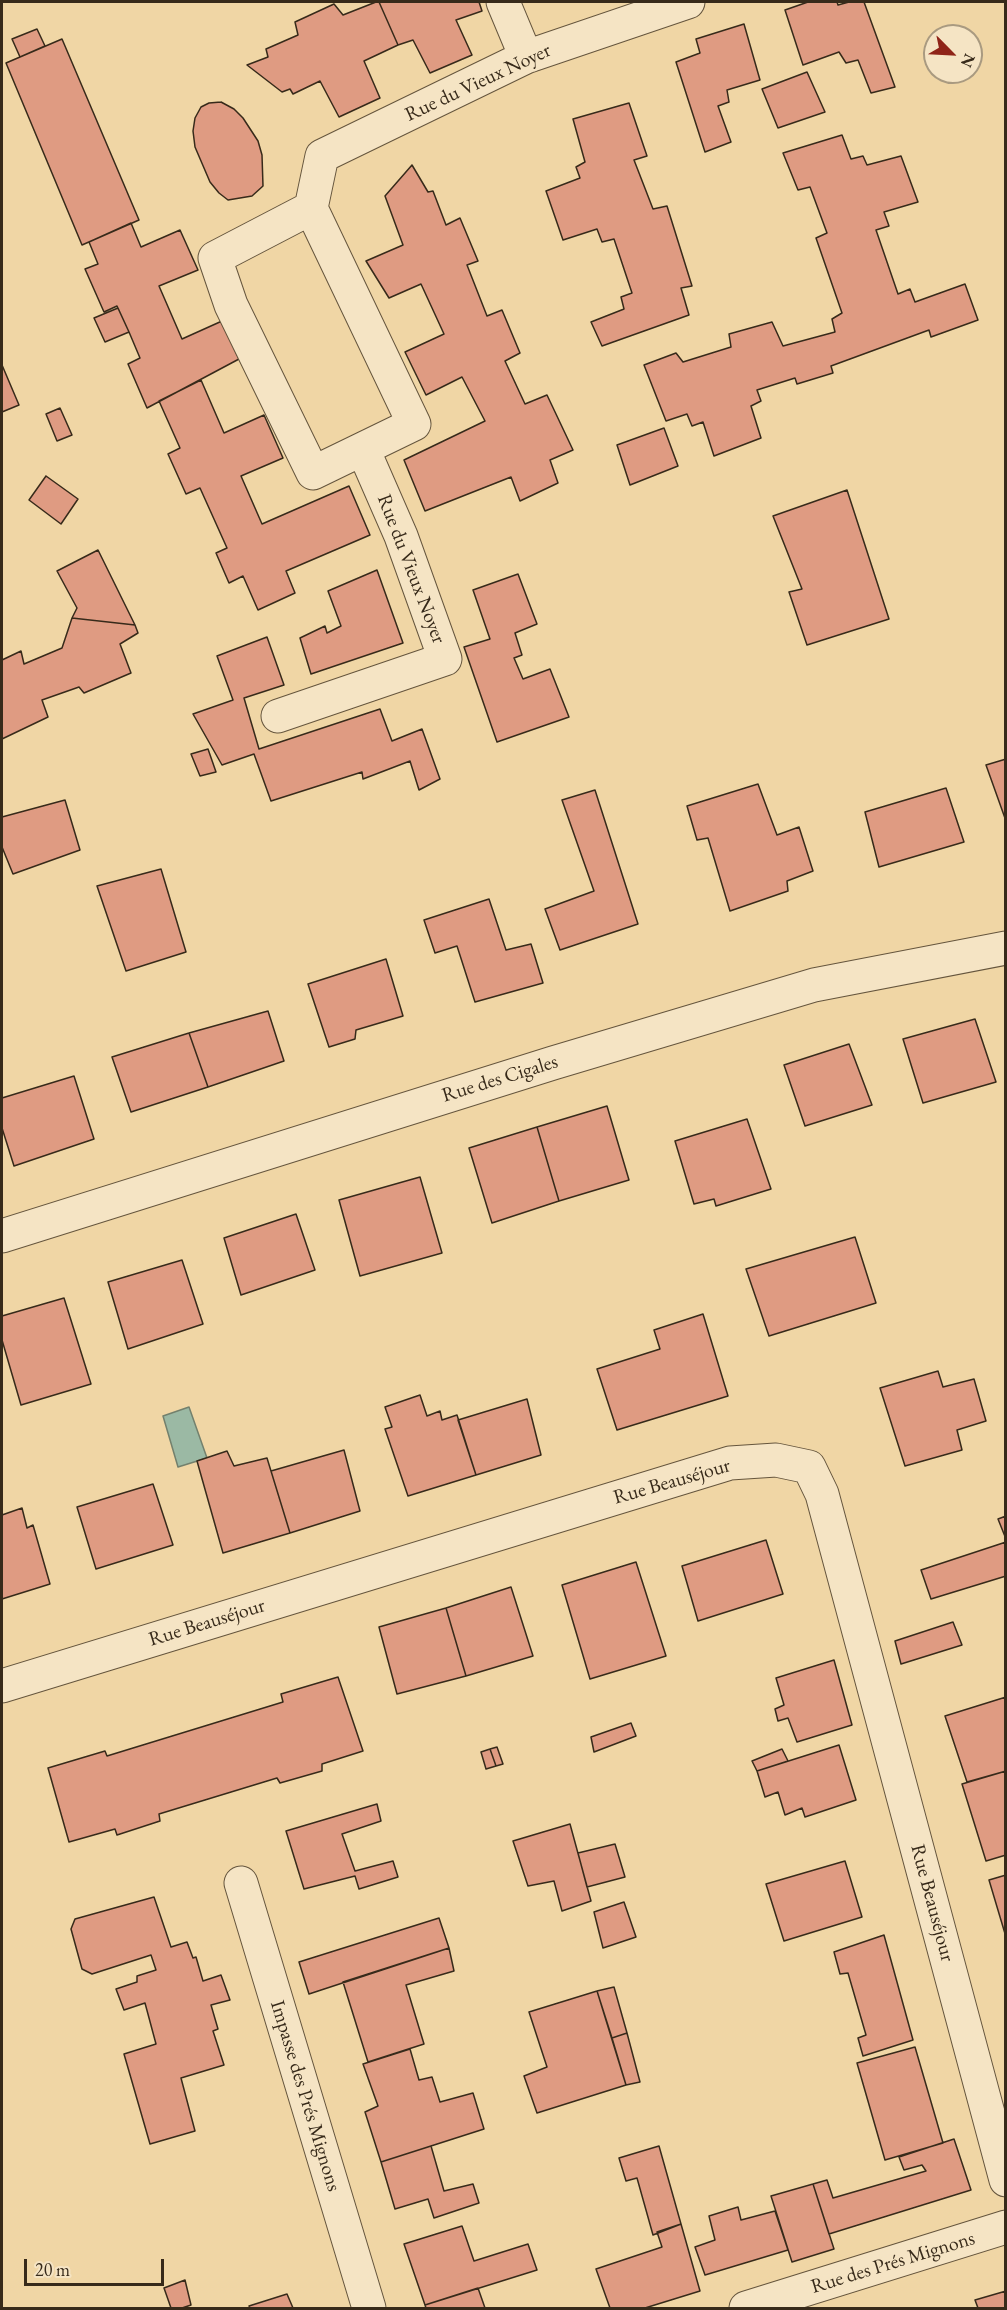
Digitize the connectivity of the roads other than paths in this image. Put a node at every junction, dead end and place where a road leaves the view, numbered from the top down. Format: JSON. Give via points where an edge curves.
{"nodes":[{"id":1,"x":502,"y":2,"type":"edge"},
{"id":2,"x":688,"y":2,"type":"edge"},
{"id":3,"x":526,"y":57,"type":"junction"},
{"id":4,"x":311,"y":208,"type":"junction"},
{"id":5,"x":363,"y":449,"type":"junction"},
{"id":6,"x":278,"y":716,"type":"dead end"},
{"id":7,"x":1005,"y":948,"type":"edge"},
{"id":8,"x":2,"y":1236,"type":"edge"},
{"id":9,"x":2,"y":1686,"type":"edge"},
{"id":10,"x":241,"y":1883,"type":"dead end"},
{"id":11,"x":1005,"y":2180,"type":"edge"},
{"id":12,"x":1005,"y":2227,"type":"edge"},
{"id":13,"x":369,"y":2308,"type":"edge"},
{"id":14,"x":746,"y":2308,"type":"edge"}],
"edges":[{"from":1,"to":3,"type":"street"},
{"from":2,"to":3,"type":"street","name":"Rue du Vieux Noyer"},
{"from":3,"to":4,"type":"street","name":"Rue du Vieux Noyer","via":[[322,156]]},
{"from":4,"to":5,"type":"street","via":[[414,424]]},
{"from":4,"to":5,"type":"street","via":[[215,258],[231,304],[314,473]]},
{"from":5,"to":6,"type":"street","name":"Rue du Vieux Noyer","via":[[401,536],[445,659]]},
{"from":7,"to":8,"type":"street","name":"Rue des Cigales","via":[[814,984]]},
{"from":9,"to":11,"type":"street","name":"Rue Beauséjour","via":[[730,1463],[776,1460],[809,1467],[822,1494]]},
{"from":10,"to":13,"type":"street","name":"Impasse des Prés Mignons"},
{"from":12,"to":14,"type":"street","name":"Rue des Prés Mignons"}]}
